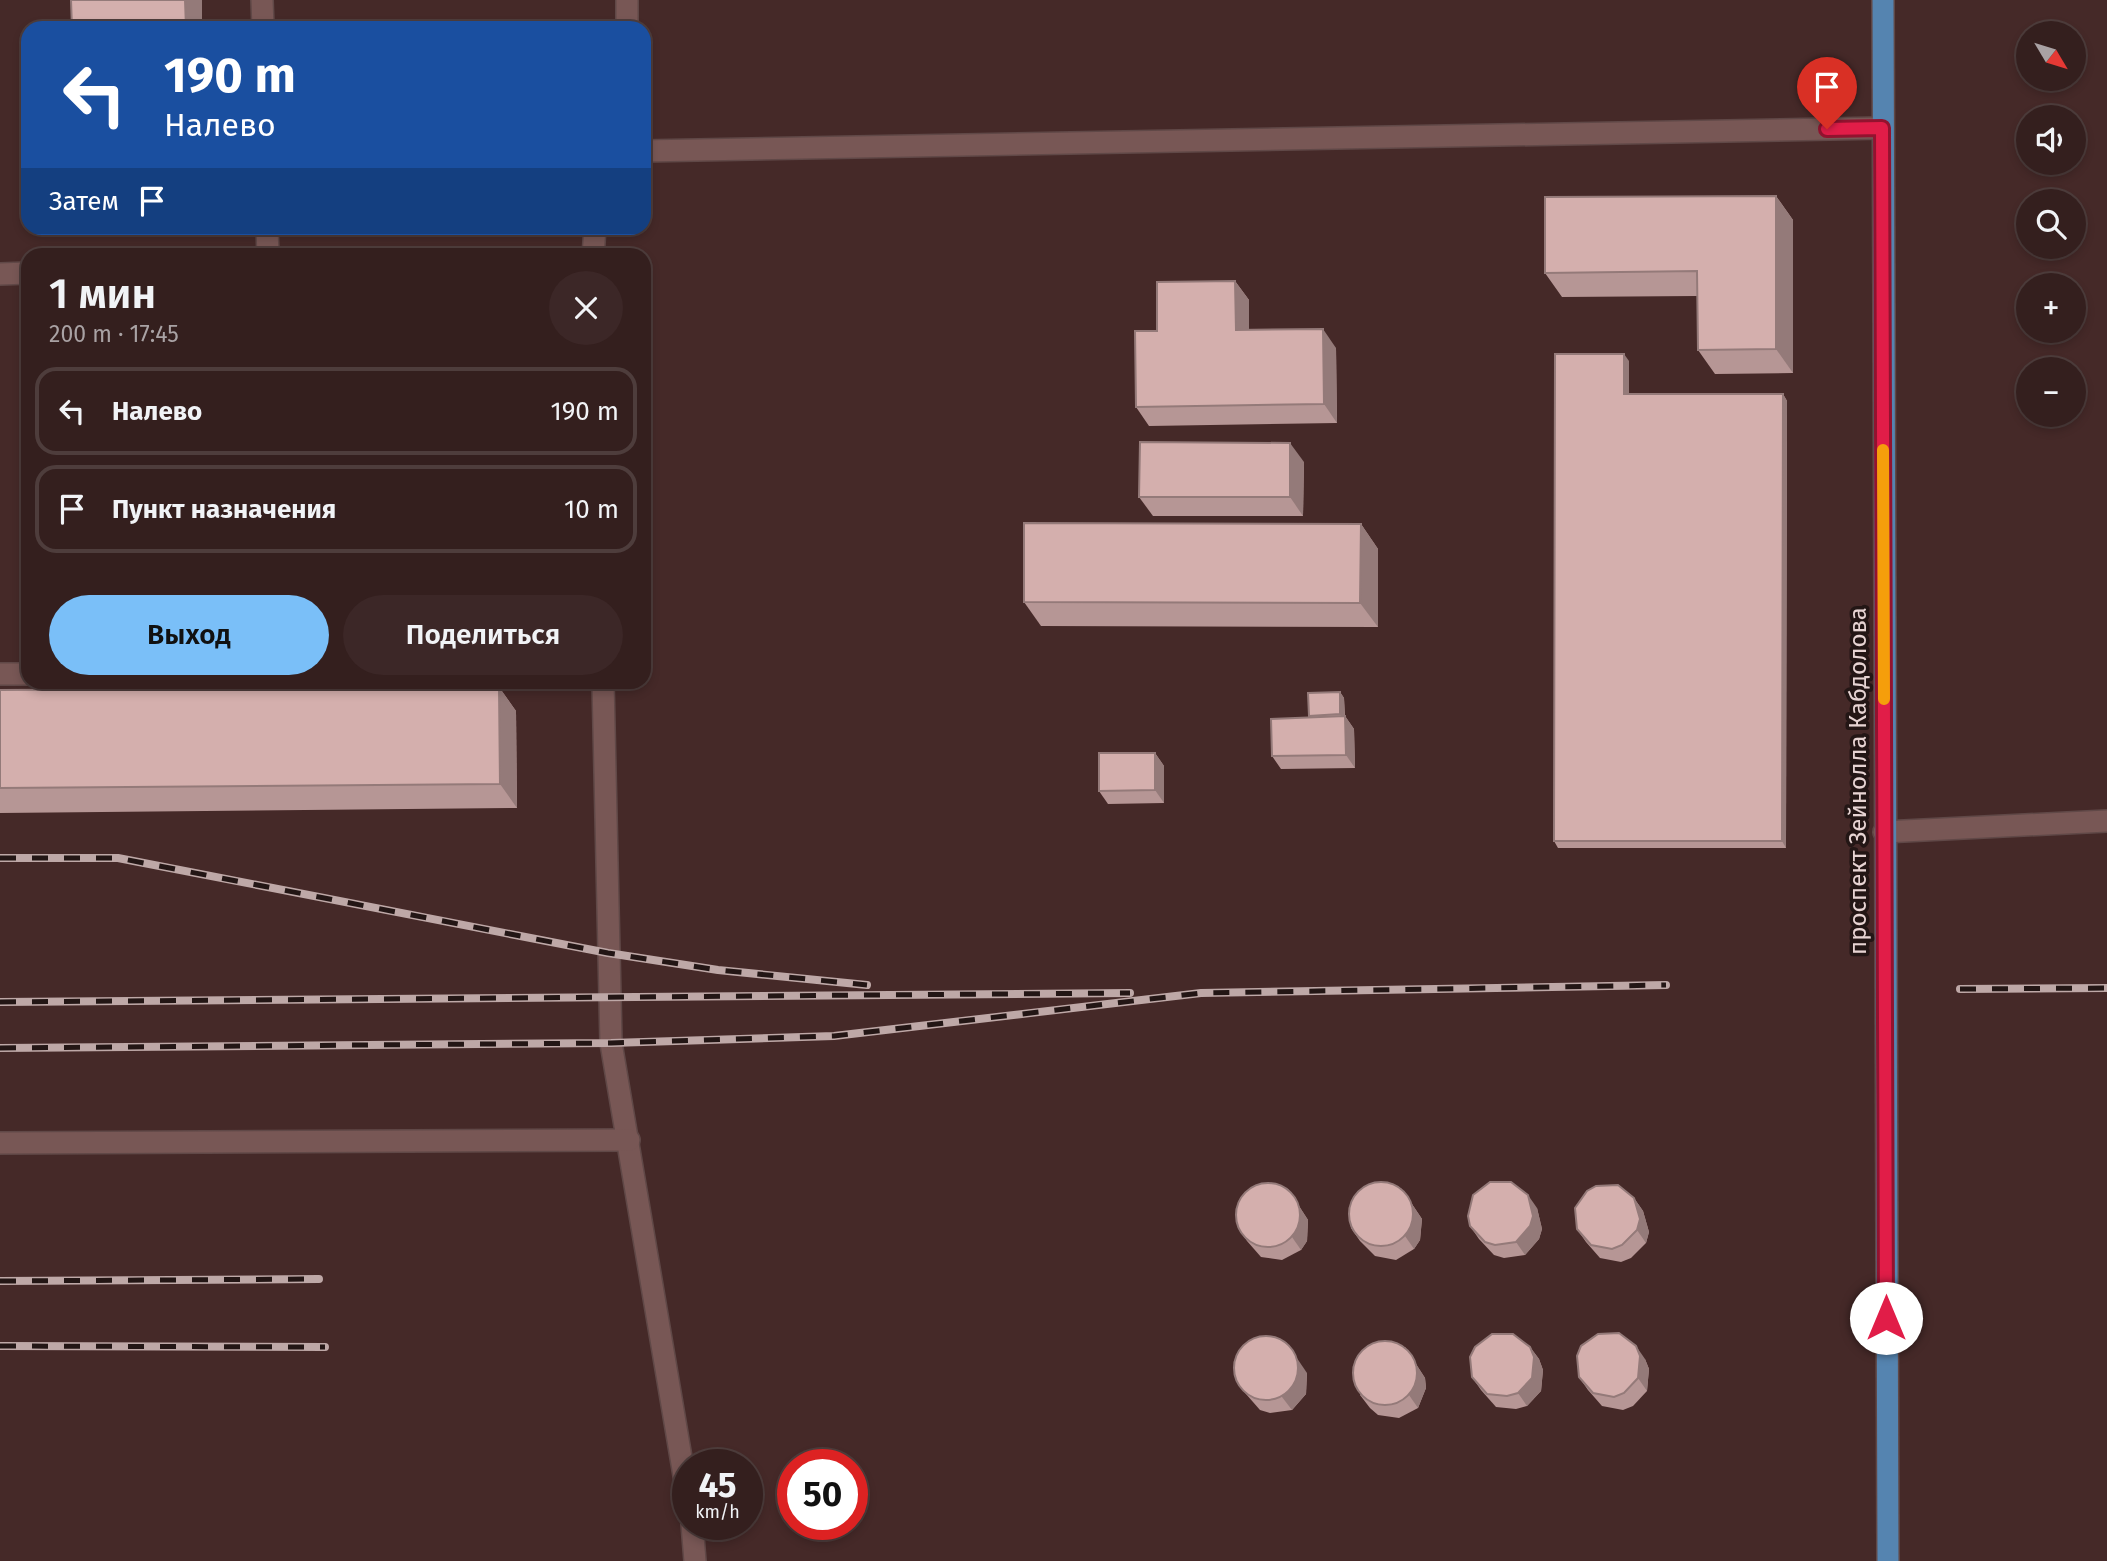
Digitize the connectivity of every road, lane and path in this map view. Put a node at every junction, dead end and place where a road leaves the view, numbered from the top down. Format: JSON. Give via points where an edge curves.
{"nodes":[{"id":1,"x":262,"y":0,"type":"edge"},
{"id":2,"x":627,"y":0,"type":"edge"},
{"id":3,"x":1883,"y":0,"type":"edge"},
{"id":4,"x":263,"y":21,"type":"edge"},
{"id":5,"x":627,"y":21,"type":"edge"},
{"id":6,"x":1882,"y":128,"type":"junction"},
{"id":7,"x":651,"y":151,"type":"edge"},
{"id":8,"x":21,"y":273,"type":"edge"},
{"id":9,"x":0,"y":274,"type":"edge"},
{"id":10,"x":0,"y":674,"type":"edge"},
{"id":11,"x":21,"y":674,"type":"edge"},
{"id":12,"x":603,"y":689,"type":"edge"},
{"id":13,"x":2107,"y":821,"type":"edge"},
{"id":14,"x":1884,"y":832,"type":"junction"},
{"id":15,"x":629,"y":1140,"type":"junction"},
{"id":16,"x":0,"y":1143,"type":"edge"},
{"id":17,"x":680,"y":1449,"type":"edge"},
{"id":18,"x":693,"y":1540,"type":"edge"},
{"id":19,"x":695,"y":1561,"type":"edge"},
{"id":20,"x":1888,"y":1561,"type":"edge"}],
"edges":[{"from":1,"to":4,"type":"lane"},
{"from":2,"to":5,"type":"lane"},
{"from":3,"to":6,"type":"main road","name":"проспект Зейнолла Кабдолова"},
{"from":6,"to":7,"type":"lane"},
{"from":6,"to":14,"type":"main road","name":"проспект Зейнолла Кабдолова"},
{"from":8,"to":9,"type":"lane"},
{"from":10,"to":11,"type":"lane"},
{"from":12,"to":15,"type":"lane","via":[[611,1042]]},
{"from":13,"to":14,"type":"lane"},
{"from":14,"to":20,"type":"main road","name":"проспект Зейнолла Кабдолова"},
{"from":15,"to":16,"type":"lane"},
{"from":15,"to":17,"type":"lane"},
{"from":18,"to":19,"type":"lane"}]}
